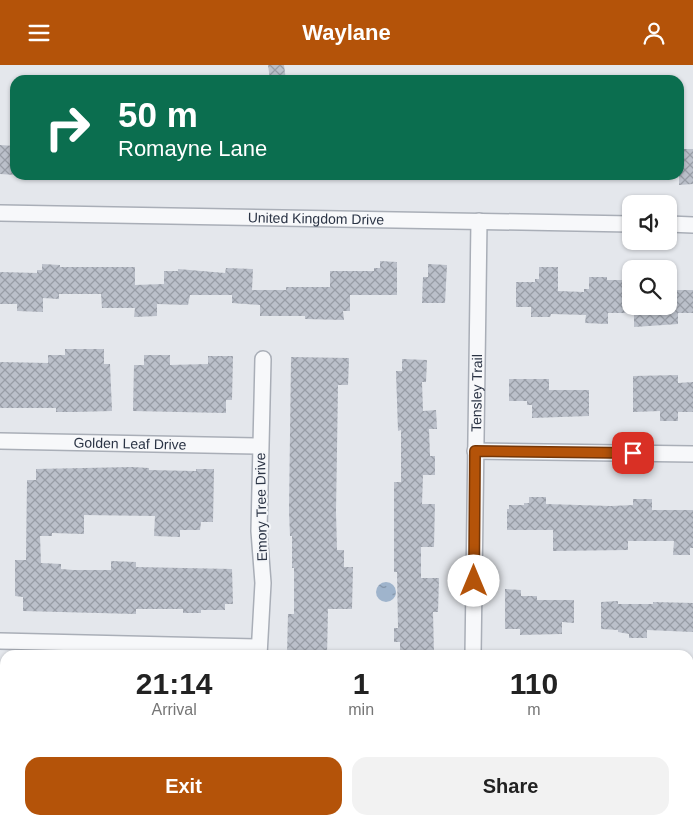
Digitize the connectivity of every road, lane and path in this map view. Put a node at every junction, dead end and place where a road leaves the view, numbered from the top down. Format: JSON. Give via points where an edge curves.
{"nodes":[{"id":1,"x":0,"y":213,"type":"edge"},
{"id":2,"x":479,"y":221,"type":"junction"},
{"id":3,"x":622,"y":224,"type":"edge"},
{"id":4,"x":677,"y":224,"type":"edge"},
{"id":5,"x":693,"y":225,"type":"edge"},
{"id":6,"x":263,"y":359,"type":"dead end"},
{"id":7,"x":0,"y":441,"type":"edge"},
{"id":8,"x":260,"y":446,"type":"junction"},
{"id":9,"x":475,"y":451,"type":"junction"},
{"id":10,"x":693,"y":454,"type":"edge"},
{"id":11,"x":0,"y":641,"type":"edge"},
{"id":12,"x":233,"y":650,"type":"edge"},
{"id":13,"x":259,"y":650,"type":"edge"},
{"id":14,"x":473,"y":650,"type":"edge"}],
"edges":[{"from":1,"to":2,"type":"street","name":"United Kingdom Drive"},
{"from":2,"to":3,"type":"street","name":"United Kingdom Drive"},
{"from":2,"to":9,"type":"street","name":"Tensley Trail"},
{"from":4,"to":5,"type":"street"},
{"from":6,"to":8,"type":"street","name":"Emory Tree Drive"},
{"from":7,"to":8,"type":"street","name":"Golden Leaf Drive"},
{"from":8,"to":13,"type":"street","name":"Emory Tree Drive","via":[[263,583]]},
{"from":9,"to":10,"type":"street"},
{"from":9,"to":14,"type":"street","name":"Tensley Trail"},
{"from":11,"to":12,"type":"street"}]}
